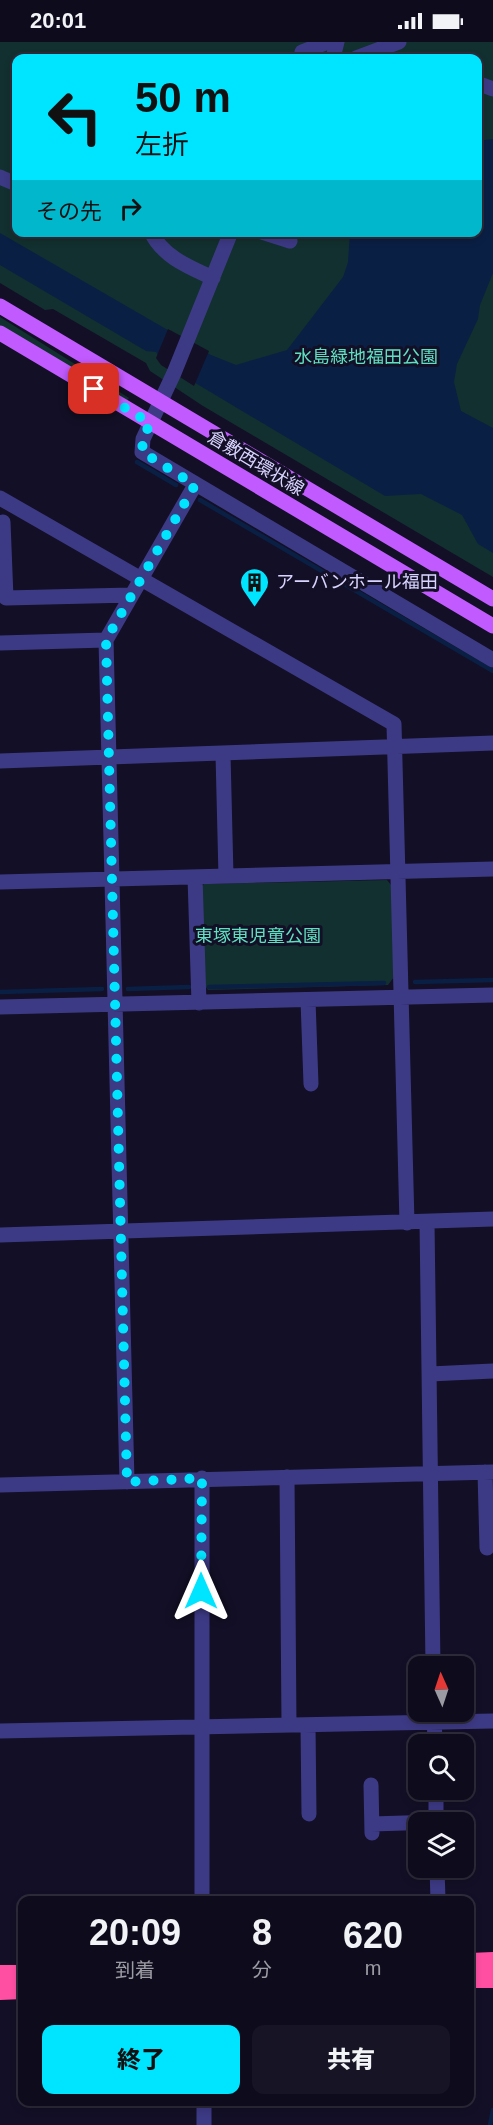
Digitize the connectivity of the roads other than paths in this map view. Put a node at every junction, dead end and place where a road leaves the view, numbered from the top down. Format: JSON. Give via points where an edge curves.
{"nodes":[{"id":1,"x":328,"y":42,"type":"edge"},
{"id":2,"x":394,"y":44,"type":"edge"},
{"id":3,"x":303,"y":51,"type":"edge"},
{"id":4,"x":369,"y":54,"type":"edge"},
{"id":5,"x":152,"y":237,"type":"edge"},
{"id":6,"x":229,"y":237,"type":"edge"},
{"id":7,"x":278,"y":237,"type":"edge"},
{"id":8,"x":290,"y":241,"type":"dead end"},
{"id":9,"x":213,"y":278,"type":"junction"},
{"id":10,"x":0,"y":306,"type":"edge"},
{"id":11,"x":0,"y":333,"type":"edge"},
{"id":12,"x":160,"y":401,"type":"junction"},
{"id":13,"x":150,"y":423,"type":"junction"},
{"id":14,"x":195,"y":485,"type":"junction"},
{"id":15,"x":0,"y":498,"type":"edge"},
{"id":16,"x":23,"y":511,"type":"junction"},
{"id":17,"x":2,"y":522,"type":"edge"},
{"id":18,"x":140,"y":578,"type":"junction"},
{"id":19,"x":131,"y":595,"type":"junction"},
{"id":20,"x":493,"y":599,"type":"edge"},
{"id":21,"x":493,"y":626,"type":"edge"},
{"id":22,"x":106,"y":640,"type":"junction"},
{"id":23,"x":0,"y":643,"type":"edge"},
{"id":24,"x":493,"y":660,"type":"edge"},
{"id":25,"x":493,"y":743,"type":"edge"},
{"id":26,"x":396,"y":747,"type":"junction"},
{"id":27,"x":223,"y":754,"type":"junction"},
{"id":28,"x":109,"y":759,"type":"junction"},
{"id":29,"x":0,"y":761,"type":"edge"},
{"id":30,"x":493,"y":869,"type":"edge"},
{"id":31,"x":399,"y":872,"type":"junction"},
{"id":32,"x":226,"y":876,"type":"junction"},
{"id":33,"x":195,"y":877,"type":"junction"},
{"id":34,"x":113,"y":879,"type":"junction"},
{"id":35,"x":0,"y":882,"type":"edge"},
{"id":36,"x":493,"y":995,"type":"edge"},
{"id":37,"x":400,"y":998,"type":"junction"},
{"id":38,"x":308,"y":1000,"type":"junction"},
{"id":39,"x":199,"y":1002,"type":"junction"},
{"id":40,"x":116,"y":1004,"type":"junction"},
{"id":41,"x":0,"y":1008,"type":"edge"},
{"id":42,"x":311,"y":1084,"type":"dead end"},
{"id":43,"x":493,"y":1219,"type":"edge"},
{"id":44,"x":427,"y":1222,"type":"junction"},
{"id":45,"x":407,"y":1223,"type":"junction"},
{"id":46,"x":120,"y":1231,"type":"junction"},
{"id":47,"x":0,"y":1235,"type":"edge"},
{"id":48,"x":493,"y":1371,"type":"edge"},
{"id":49,"x":430,"y":1374,"type":"junction"},
{"id":50,"x":489,"y":1472,"type":"edge"},
{"id":51,"x":431,"y":1474,"type":"junction"},
{"id":52,"x":287,"y":1477,"type":"junction"},
{"id":53,"x":202,"y":1478,"type":"junction"},
{"id":54,"x":127,"y":1482,"type":"junction"},
{"id":55,"x":0,"y":1485,"type":"edge"},
{"id":56,"x":487,"y":1548,"type":"dead end"},
{"id":57,"x":433,"y":1656,"type":"edge"},
{"id":58,"x":408,"y":1719,"type":"edge"},
{"id":59,"x":474,"y":1720,"type":"edge"},
{"id":60,"x":493,"y":1721,"type":"edge"},
{"id":61,"x":289,"y":1725,"type":"junction"},
{"id":62,"x":308,"y":1725,"type":"junction"},
{"id":63,"x":201,"y":1727,"type":"junction"},
{"id":64,"x":0,"y":1731,"type":"edge"},
{"id":65,"x":371,"y":1785,"type":"dead end"},
{"id":66,"x":309,"y":1814,"type":"dead end"},
{"id":67,"x":408,"y":1825,"type":"edge"},
{"id":68,"x":437,"y":1878,"type":"edge"},
{"id":69,"x":202,"y":1896,"type":"edge"},
{"id":70,"x":438,"y":1896,"type":"edge"},
{"id":71,"x":493,"y":1961,"type":"edge"},
{"id":72,"x":474,"y":1962,"type":"edge"},
{"id":73,"x":0,"y":1974,"type":"edge"},
{"id":74,"x":18,"y":1974,"type":"edge"},
{"id":75,"x":474,"y":1979,"type":"edge"},
{"id":76,"x":493,"y":1979,"type":"edge"},
{"id":77,"x":18,"y":1990,"type":"edge"},
{"id":78,"x":0,"y":1991,"type":"edge"},
{"id":79,"x":204,"y":2106,"type":"edge"},
{"id":80,"x":204,"y":2125,"type":"edge"}],
"edges":[{"from":1,"to":3,"type":"street"},
{"from":2,"to":4,"type":"street"},
{"from":5,"to":9,"type":"street","via":[[175,260]]},
{"from":6,"to":9,"type":"street"},
{"from":7,"to":8,"type":"street"},
{"from":9,"to":12,"type":"street"},
{"from":10,"to":12,"type":"main road","name":"倉敷西環状線"},
{"from":11,"to":13,"type":"main road","name":"倉敷西環状線"},
{"from":12,"to":13,"type":"street"},
{"from":12,"to":20,"type":"main road","name":"倉敷西環状線"},
{"from":13,"to":14,"type":"street","via":[[142,452]]},
{"from":13,"to":21,"type":"main road","name":"倉敷西環状線"},
{"from":14,"to":18,"type":"street"},
{"from":14,"to":24,"type":"street"},
{"from":15,"to":16,"type":"street"},
{"from":16,"to":17,"type":"street"},
{"from":16,"to":18,"type":"street"},
{"from":17,"to":19,"type":"street","via":[[6,598]]},
{"from":18,"to":19,"type":"street"},
{"from":18,"to":26,"type":"street","via":[[394,724]]},
{"from":19,"to":22,"type":"street"},
{"from":22,"to":23,"type":"street"},
{"from":22,"to":28,"type":"street"},
{"from":25,"to":26,"type":"street"},
{"from":26,"to":27,"type":"street"},
{"from":26,"to":31,"type":"street"},
{"from":27,"to":28,"type":"street"},
{"from":27,"to":32,"type":"street"},
{"from":28,"to":29,"type":"street"},
{"from":28,"to":34,"type":"street"},
{"from":30,"to":31,"type":"street"},
{"from":31,"to":32,"type":"street"},
{"from":31,"to":37,"type":"street"},
{"from":32,"to":33,"type":"street"},
{"from":33,"to":34,"type":"street"},
{"from":33,"to":39,"type":"street"},
{"from":34,"to":35,"type":"street"},
{"from":34,"to":40,"type":"street"},
{"from":36,"to":37,"type":"street"},
{"from":37,"to":38,"type":"street"},
{"from":37,"to":45,"type":"street"},
{"from":38,"to":39,"type":"street"},
{"from":38,"to":42,"type":"street"},
{"from":39,"to":40,"type":"street"},
{"from":40,"to":41,"type":"street"},
{"from":40,"to":46,"type":"street"},
{"from":43,"to":44,"type":"street"},
{"from":44,"to":45,"type":"street"},
{"from":44,"to":49,"type":"street"},
{"from":45,"to":46,"type":"street"},
{"from":46,"to":47,"type":"street"},
{"from":46,"to":54,"type":"street"},
{"from":48,"to":49,"type":"street"},
{"from":49,"to":51,"type":"street"},
{"from":50,"to":51,"type":"street"},
{"from":50,"to":56,"type":"street"},
{"from":51,"to":52,"type":"street"},
{"from":51,"to":57,"type":"street"},
{"from":52,"to":53,"type":"street"},
{"from":52,"to":61,"type":"street"},
{"from":53,"to":54,"type":"street"},
{"from":53,"to":63,"type":"street"},
{"from":54,"to":55,"type":"street"},
{"from":58,"to":62,"type":"street"},
{"from":59,"to":60,"type":"street"},
{"from":61,"to":62,"type":"street"},
{"from":61,"to":63,"type":"street"},
{"from":62,"to":66,"type":"street"},
{"from":63,"to":64,"type":"street"},
{"from":63,"to":69,"type":"street"},
{"from":65,"to":67,"type":"street","via":[[372,1828]]},
{"from":68,"to":70,"type":"street"},
{"from":71,"to":72,"type":"highway"},
{"from":73,"to":74,"type":"highway"},
{"from":75,"to":76,"type":"highway"},
{"from":77,"to":78,"type":"highway"},
{"from":79,"to":80,"type":"street"}]}
